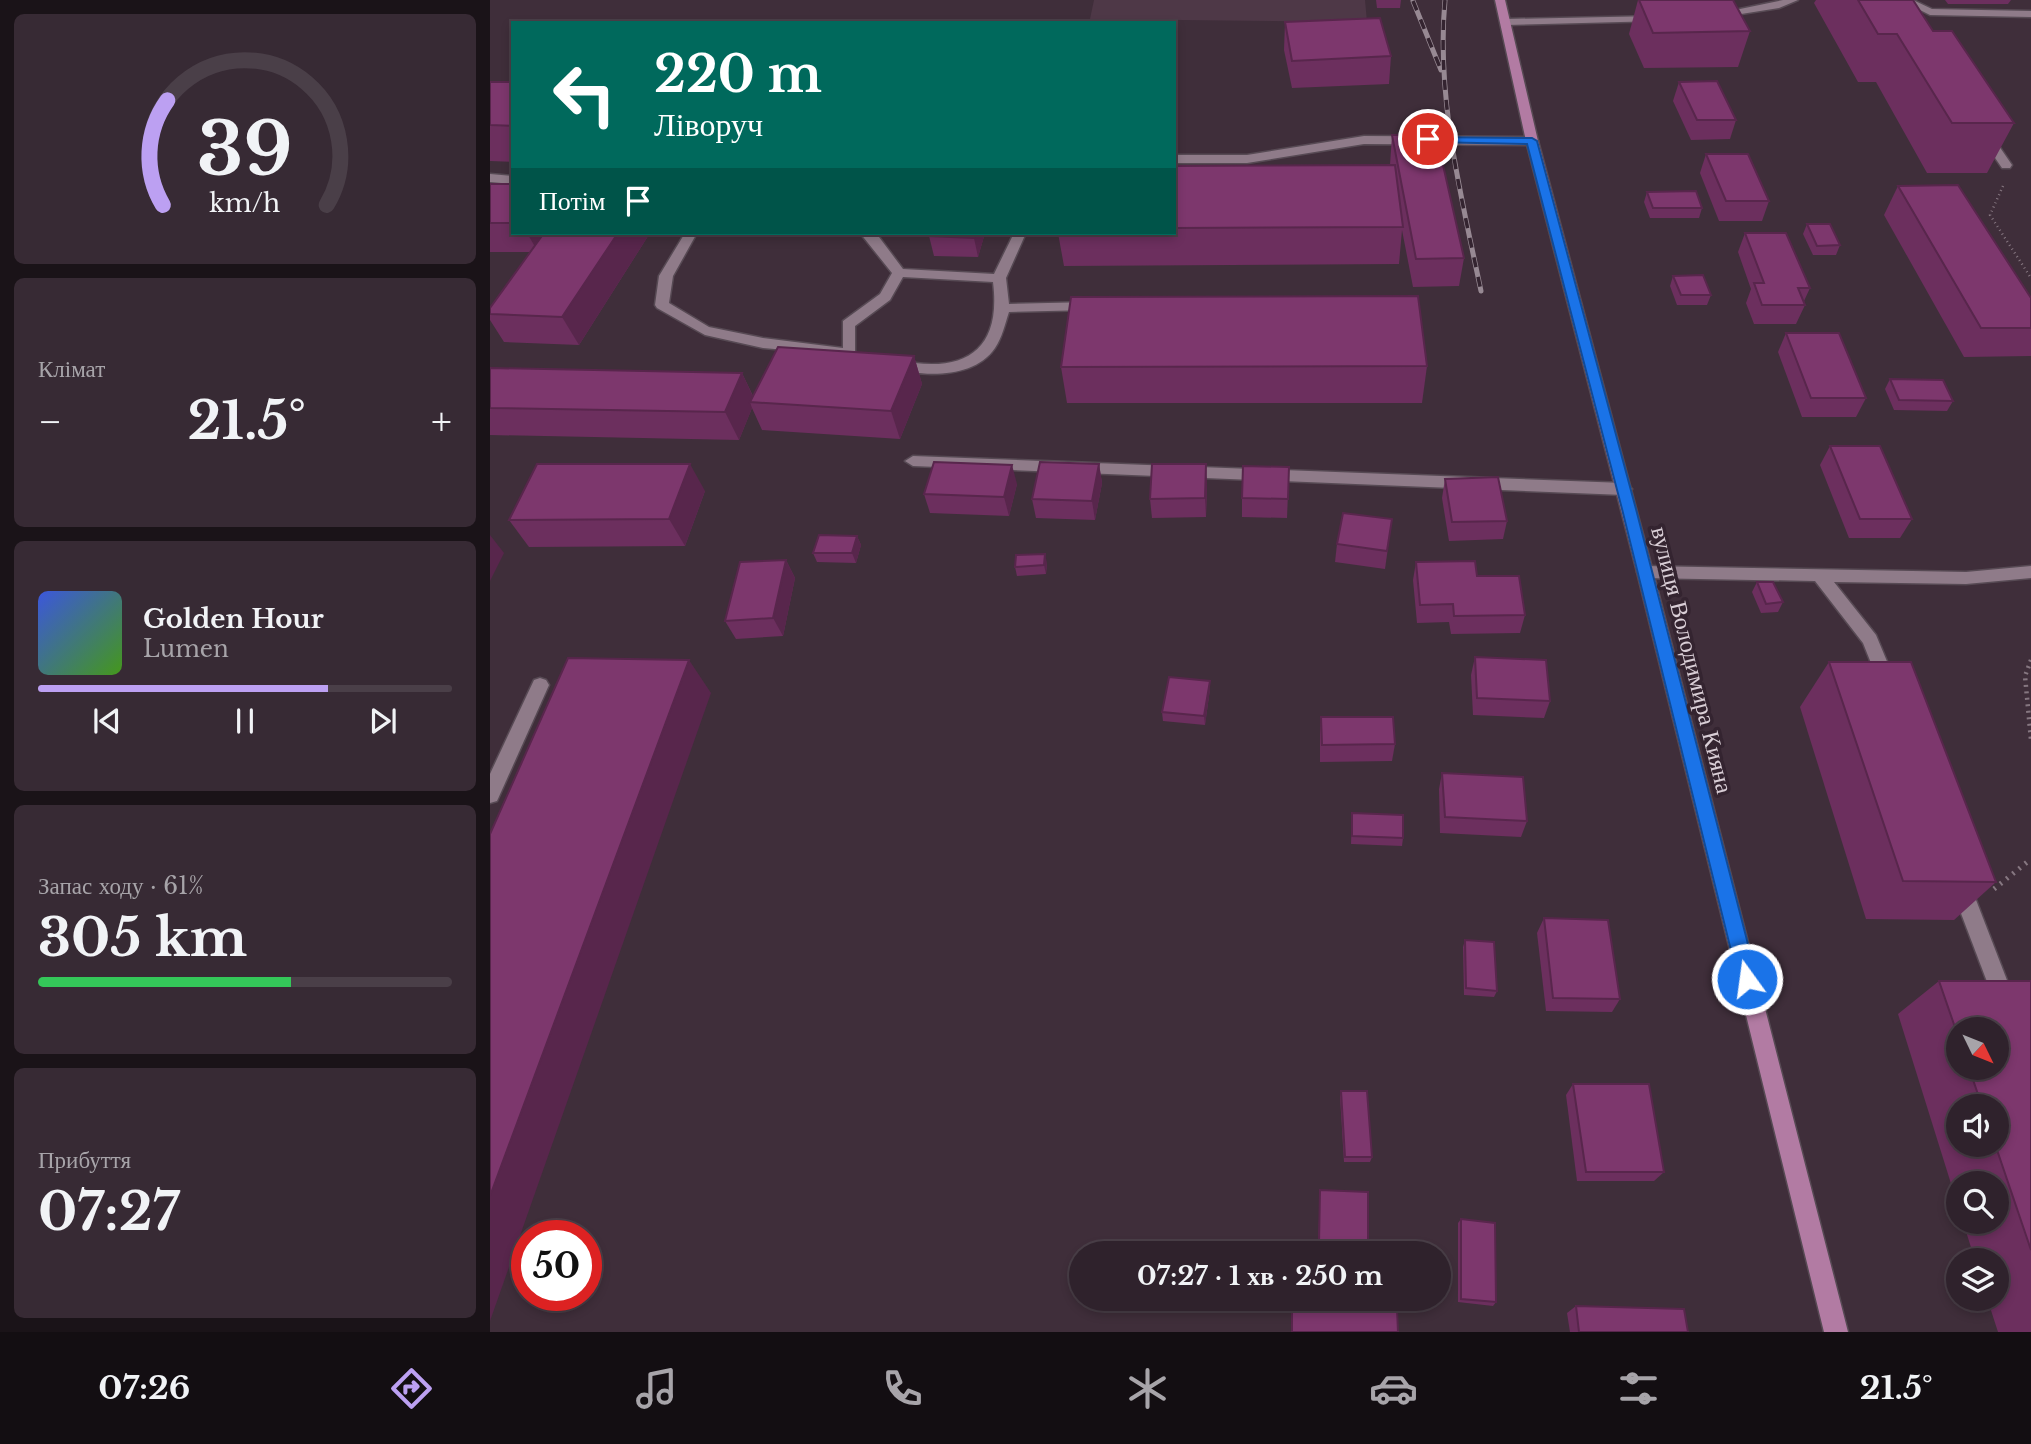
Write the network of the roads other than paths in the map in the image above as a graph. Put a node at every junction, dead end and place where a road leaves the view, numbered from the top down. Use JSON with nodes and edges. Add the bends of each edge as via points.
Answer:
{"nodes":[{"id":1,"x":1500,"y":0,"type":"edge"},
{"id":2,"x":1793,"y":0,"type":"edge"},
{"id":3,"x":1893,"y":0,"type":"edge"},
{"id":4,"x":1903,"y":6,"type":"edge"},
{"id":5,"x":2031,"y":14,"type":"edge"},
{"id":6,"x":1658,"y":15,"type":"edge"},
{"id":7,"x":1703,"y":16,"type":"edge"},
{"id":8,"x":1506,"y":22,"type":"junction"},
{"id":9,"x":1976,"y":121,"type":"edge"},
{"id":10,"x":1532,"y":141,"type":"junction"},
{"id":11,"x":1176,"y":159,"type":"edge"},
{"id":12,"x":2006,"y":165,"type":"edge"},
{"id":13,"x":490,"y":177,"type":"edge"},
{"id":14,"x":511,"y":180,"type":"edge"},
{"id":15,"x":690,"y":235,"type":"edge"},
{"id":16,"x":869,"y":235,"type":"edge"},
{"id":17,"x":1019,"y":235,"type":"edge"},
{"id":18,"x":899,"y":273,"type":"junction"},
{"id":19,"x":999,"y":278,"type":"junction"},
{"id":20,"x":1099,"y":306,"type":"edge"},
{"id":21,"x":1003,"y":308,"type":"junction"},
{"id":22,"x":863,"y":356,"type":"junction"},
{"id":23,"x":913,"y":461,"type":"dead end"},
{"id":24,"x":1623,"y":489,"type":"junction"},
{"id":25,"x":1645,"y":572,"type":"junction"},
{"id":26,"x":2031,"y":572,"type":"edge"},
{"id":27,"x":1818,"y":574,"type":"junction"},
{"id":28,"x":540,"y":685,"type":"dead end"},
{"id":29,"x":1894,"y":700,"type":"edge"},
{"id":30,"x":490,"y":795,"type":"edge"},
{"id":31,"x":1956,"y":872,"type":"edge"},
{"id":32,"x":2012,"y":1021,"type":"edge"},
{"id":33,"x":1836,"y":1332,"type":"edge"}],
"edges":[{"from":1,"to":8,"type":"main road","name":"вулиця Володимира Кияна"},
{"from":2,"to":7,"type":"street"},
{"from":3,"to":4,"type":"street"},
{"from":4,"to":5,"type":"street","via":[[1930,12]]},
{"from":6,"to":8,"type":"street"},
{"from":8,"to":10,"type":"main road","name":"вулиця Володимира Кияна"},
{"from":9,"to":12,"type":"street"},
{"from":10,"to":11,"type":"street","via":[[1364,140],[1247,159]]},
{"from":10,"to":24,"type":"main road","name":"вулиця Володимира Кияна"},
{"from":13,"to":14,"type":"street"},
{"from":15,"to":22,"type":"street","via":[[666,276],[662,305],[705,331]]},
{"from":16,"to":18,"type":"street"},
{"from":17,"to":19,"type":"street"},
{"from":18,"to":19,"type":"street"},
{"from":18,"to":22,"type":"street","via":[[885,297],[848,324]]},
{"from":19,"to":21,"type":"street"},
{"from":20,"to":21,"type":"street"},
{"from":21,"to":22,"type":"street","via":[[988,348],[962,365],[916,370]]},
{"from":23,"to":24,"type":"street"},
{"from":24,"to":25,"type":"main road","name":"вулиця Володимира Кияна"},
{"from":25,"to":27,"type":"street"},
{"from":25,"to":33,"type":"main road","name":"вулиця Володимира Кияна"},
{"from":26,"to":27,"type":"street","via":[[1966,578]]},
{"from":27,"to":29,"type":"street","via":[[1870,640]]},
{"from":28,"to":30,"type":"street"},
{"from":31,"to":32,"type":"street"}]}
